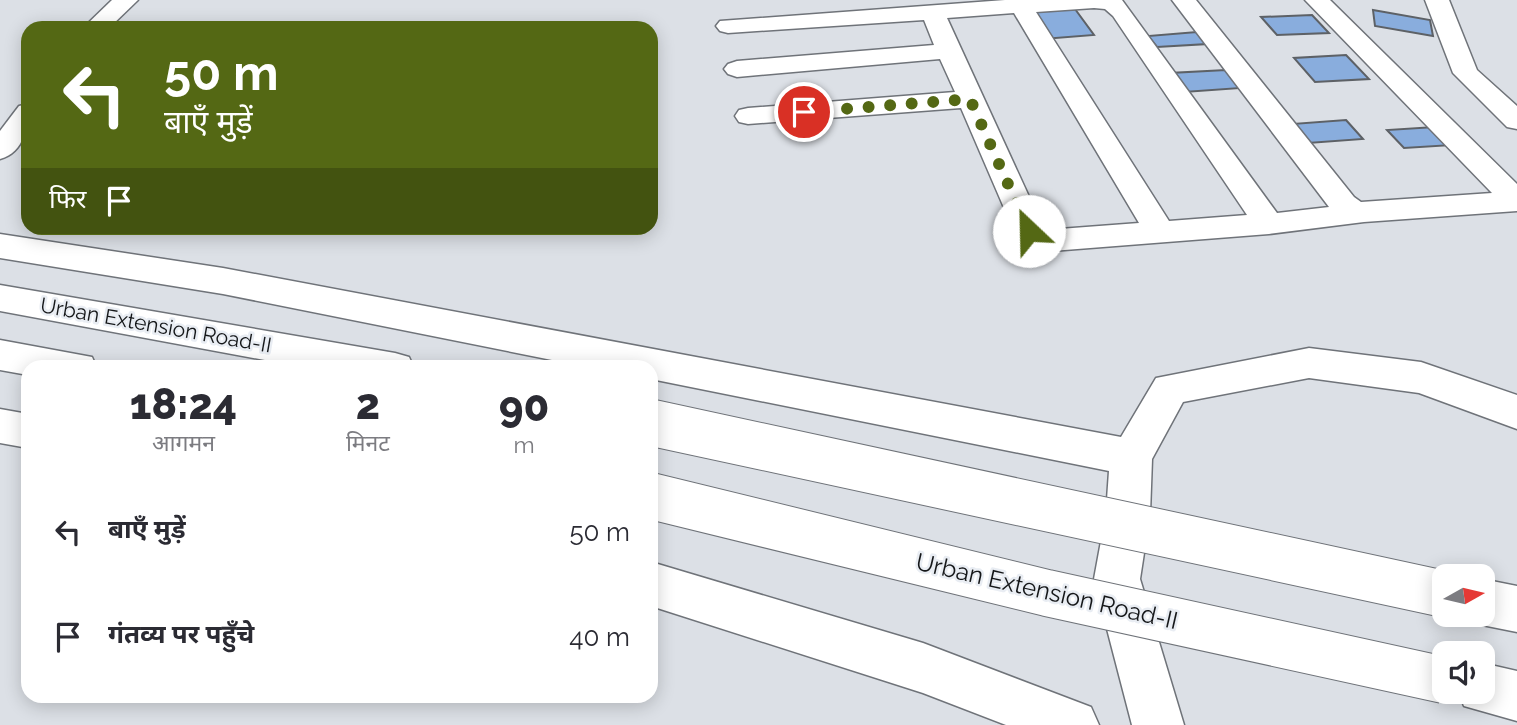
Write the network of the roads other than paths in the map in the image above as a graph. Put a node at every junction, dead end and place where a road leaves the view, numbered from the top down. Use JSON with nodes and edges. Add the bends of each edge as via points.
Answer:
{"nodes":[{"id":1,"x":126,"y":0,"type":"edge"},
{"id":2,"x":1184,"y":0,"type":"edge"},
{"id":3,"x":1317,"y":0,"type":"edge"},
{"id":4,"x":1437,"y":0,"type":"edge"},
{"id":5,"x":1018,"y":3,"type":"edge"},
{"id":6,"x":932,"y":12,"type":"junction"},
{"id":7,"x":103,"y":21,"type":"edge"},
{"id":8,"x":728,"y":26,"type":"dead end"},
{"id":9,"x":949,"y":51,"type":"junction"},
{"id":10,"x":737,"y":69,"type":"dead end"},
{"id":11,"x":970,"y":99,"type":"junction"},
{"id":12,"x":748,"y":116,"type":"dead end"},
{"id":13,"x":1517,"y":121,"type":"edge"},
{"id":14,"x":21,"y":122,"type":"edge"},
{"id":15,"x":0,"y":150,"type":"edge"},
{"id":16,"x":1517,"y":201,"type":"edge"},
{"id":17,"x":1358,"y":214,"type":"junction"},
{"id":18,"x":1269,"y":223,"type":"junction"},
{"id":19,"x":1160,"y":232,"type":"junction"},
{"id":20,"x":0,"y":246,"type":"edge"},
{"id":21,"x":0,"y":298,"type":"edge"},
{"id":22,"x":0,"y":355,"type":"edge"},
{"id":23,"x":30,"y":360,"type":"edge"},
{"id":24,"x":353,"y":360,"type":"edge"},
{"id":25,"x":631,"y":360,"type":"edge"},
{"id":26,"x":658,"y":365,"type":"edge"},
{"id":27,"x":1517,"y":412,"type":"edge"},
{"id":28,"x":658,"y":425,"type":"edge"},
{"id":29,"x":0,"y":426,"type":"edge"},
{"id":30,"x":21,"y":430,"type":"edge"},
{"id":31,"x":1131,"y":457,"type":"junction"},
{"id":32,"x":658,"y":498,"type":"edge"},
{"id":33,"x":658,"y":586,"type":"edge"},
{"id":34,"x":1432,"y":591,"type":"edge"},
{"id":35,"x":1495,"y":605,"type":"edge"},
{"id":36,"x":1517,"y":610,"type":"edge"},
{"id":37,"x":1432,"y":677,"type":"edge"},
{"id":38,"x":1495,"y":691,"type":"edge"},
{"id":39,"x":1517,"y":696,"type":"edge"},
{"id":40,"x":1073,"y":725,"type":"edge"},
{"id":41,"x":1158,"y":725,"type":"edge"}],
"edges":[{"from":1,"to":7,"type":"street"},
{"from":2,"to":17,"type":"street","via":[[1343,204]]},
{"from":3,"to":16,"type":"street"},
{"from":4,"to":13,"type":"street","via":[[1466,73]]},
{"from":5,"to":6,"type":"street"},
{"from":5,"to":18,"type":"street","via":[[1105,1],[1115,5]]},
{"from":5,"to":19,"type":"street"},
{"from":6,"to":8,"type":"street"},
{"from":6,"to":9,"type":"street"},
{"from":9,"to":10,"type":"street"},
{"from":9,"to":11,"type":"street"},
{"from":11,"to":12,"type":"street"},
{"from":11,"to":19,"type":"street","via":[[1035,238],[1049,242]]},
{"from":14,"to":15,"type":"street"},
{"from":16,"to":17,"type":"street"},
{"from":17,"to":18,"type":"street"},
{"from":18,"to":19,"type":"street"},
{"from":20,"to":25,"type":"main road","via":[[223,281]]},
{"from":21,"to":24,"type":"main road","name":"Urban Extension Road-II"},
{"from":22,"to":23,"type":"main road"},
{"from":26,"to":31,"type":"main road"},
{"from":27,"to":31,"type":"main road","via":[[1421,378],[1309,363],[1170,389]]},
{"from":28,"to":34,"type":"main road","bridge":true},
{"from":29,"to":30,"type":"main road"},
{"from":31,"to":41,"type":"main road","via":[[1128,514],[1117,579]]},
{"from":32,"to":37,"type":"main road","name":"Urban Extension Road-II","bridge":true,"via":[[1047,593]]},
{"from":33,"to":40,"type":"main road","via":[[923,668]]},
{"from":35,"to":36,"type":"main road"},
{"from":38,"to":39,"type":"main road"}]}
